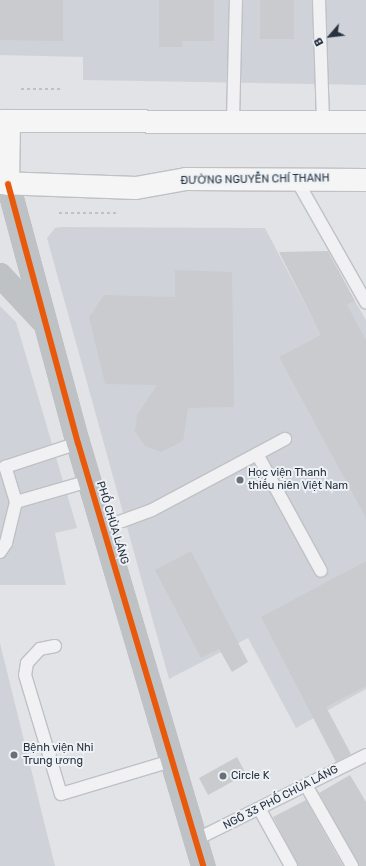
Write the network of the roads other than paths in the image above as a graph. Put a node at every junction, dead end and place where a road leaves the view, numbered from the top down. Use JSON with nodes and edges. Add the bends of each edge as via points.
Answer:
{"nodes":[{"id":1,"x":236,"y":0,"type":"edge"},
{"id":2,"x":319,"y":0,"type":"edge"},
{"id":3,"x":233,"y":120,"type":"junction"},
{"id":4,"x":5,"y":121,"type":"edge"},
{"id":5,"x":323,"y":122,"type":"junction"},
{"id":6,"x":366,"y":122,"type":"edge"},
{"id":7,"x":296,"y":179,"type":"junction"},
{"id":8,"x":366,"y":180,"type":"edge"},
{"id":9,"x":4,"y":183,"type":"edge"},
{"id":10,"x":0,"y":275,"type":"edge"},
{"id":11,"x":366,"y":302,"type":"edge"},
{"id":12,"x":43,"y":321,"type":"junction"},
{"id":13,"x":285,"y":439,"type":"dead end"},
{"id":14,"x":78,"y":443,"type":"junction"},
{"id":15,"x":257,"y":454,"type":"junction"},
{"id":16,"x":89,"y":481,"type":"junction"},
{"id":17,"x":16,"y":502,"type":"junction"},
{"id":18,"x":103,"y":528,"type":"junction"},
{"id":19,"x":0,"y":552,"type":"edge"},
{"id":20,"x":321,"y":571,"type":"dead end"},
{"id":21,"x":55,"y":646,"type":"dead end"},
{"id":22,"x":366,"y":755,"type":"edge"},
{"id":23,"x":171,"y":761,"type":"junction"},
{"id":24,"x":307,"y":787,"type":"junction"},
{"id":25,"x":260,"y":810,"type":"junction"},
{"id":26,"x":195,"y":840,"type":"junction"},
{"id":27,"x":203,"y":866,"type":"edge"},
{"id":28,"x":291,"y":866,"type":"edge"},
{"id":29,"x":352,"y":866,"type":"edge"}],
"edges":[{"from":1,"to":3,"type":"lane"},
{"from":2,"to":5,"type":"lane"},
{"from":3,"to":4,"type":"main road","via":[[138,124]]},
{"from":3,"to":5,"type":"main road"},
{"from":4,"to":9,"type":"main road"},
{"from":5,"to":6,"type":"main road"},
{"from":7,"to":8,"type":"main road","name":"ĐƯỜNG NGUYỄN CHÍ THANH"},
{"from":7,"to":9,"type":"main road","name":"ĐƯỜNG NGUYỄN CHÍ THANH","via":[[186,179],[136,188]]},
{"from":7,"to":11,"type":"lane"},
{"from":9,"to":12,"type":"street","name":"PHỐ CHÙA LÁNG"},
{"from":10,"to":12,"type":"street"},
{"from":12,"to":14,"type":"street","name":"PHỐ CHÙA LÁNG"},
{"from":13,"to":15,"type":"lane"},
{"from":14,"to":16,"type":"street","name":"PHỐ CHÙA LÁNG"},
{"from":14,"to":17,"type":"lane","via":[[5,467]]},
{"from":15,"to":18,"type":"lane","via":[[152,510]]},
{"from":15,"to":20,"type":"lane"},
{"from":16,"to":17,"type":"lane"},
{"from":16,"to":18,"type":"street","name":"PHỐ CHÙA LÁNG"},
{"from":17,"to":19,"type":"lane","via":[[6,543]]},
{"from":18,"to":23,"type":"street","name":"PHỐ CHÙA LÁNG"},
{"from":21,"to":23,"type":"lane","via":[[40,649],[27,663],[25,675],[61,794]]},
{"from":22,"to":24,"type":"lane","name":"NGÕ 33 PHỐ CHÙA LÁNG"},
{"from":23,"to":26,"type":"street","name":"PHỐ CHÙA LÁNG"},
{"from":24,"to":25,"type":"lane","name":"NGÕ 33 PHỐ CHÙA LÁNG"},
{"from":24,"to":29,"type":"lane"},
{"from":25,"to":26,"type":"lane","name":"NGÕ 33 PHỐ CHÙA LÁNG"},
{"from":25,"to":28,"type":"lane"},
{"from":26,"to":27,"type":"street","name":"PHỐ CHÙA LÁNG"}]}
